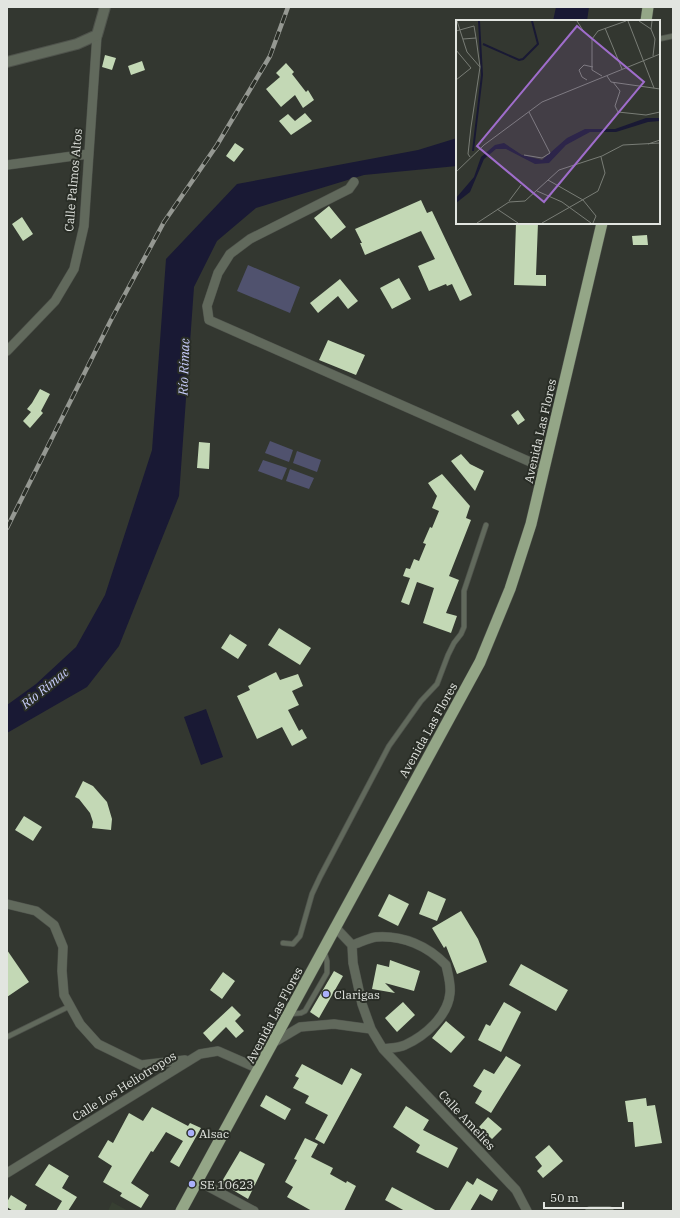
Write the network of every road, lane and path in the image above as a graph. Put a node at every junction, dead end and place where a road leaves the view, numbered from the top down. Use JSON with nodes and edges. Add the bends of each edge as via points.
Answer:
{"nodes":[{"id":1,"x":105,"y":7,"type":"edge"},
{"id":2,"x":648,"y":7,"type":"edge"},
{"id":3,"x":646,"y":20,"type":"edge"},
{"id":4,"x":97,"y":35,"type":"junction"},
{"id":5,"x":673,"y":36,"type":"edge"},
{"id":6,"x":660,"y":39,"type":"edge"},
{"id":7,"x":7,"y":62,"type":"edge"},
{"id":8,"x":88,"y":154,"type":"junction"},
{"id":9,"x":7,"y":165,"type":"edge"},
{"id":10,"x":354,"y":182,"type":"dead end"},
{"id":11,"x":602,"y":224,"type":"edge"},
{"id":12,"x":7,"y":351,"type":"edge"},
{"id":13,"x":544,"y":468,"type":"junction"},
{"id":14,"x":486,"y":525,"type":"dead end"},
{"id":15,"x":7,"y":904,"type":"edge"},
{"id":16,"x":336,"y":927,"type":"junction"},
{"id":17,"x":284,"y":944,"type":"dead end"},
{"id":18,"x":352,"y":945,"type":"junction"},
{"id":19,"x":70,"y":1006,"type":"junction"},
{"id":20,"x":371,"y":1029,"type":"junction"},
{"id":21,"x":7,"y":1036,"type":"edge"},
{"id":22,"x":273,"y":1043,"type":"junction"},
{"id":23,"x":383,"y":1049,"type":"junction"},
{"id":24,"x":189,"y":1060,"type":"junction"},
{"id":25,"x":259,"y":1069,"type":"junction"},
{"id":26,"x":7,"y":1173,"type":"edge"},
{"id":27,"x":198,"y":1181,"type":"junction"},
{"id":28,"x":181,"y":1211,"type":"edge"},
{"id":29,"x":254,"y":1211,"type":"edge"},
{"id":30,"x":527,"y":1211,"type":"edge"},
{"id":31,"x":590,"y":1211,"type":"edge"},
{"id":32,"x":609,"y":1211,"type":"edge"}],
"edges":[{"from":1,"to":4,"type":"street"},
{"from":2,"to":3,"type":"highway"},
{"from":4,"to":7,"type":"street","via":[[77,44]]},
{"from":4,"to":8,"type":"street","name":"Calle Palmos Altos"},
{"from":5,"to":6,"type":"lane"},
{"from":8,"to":9,"type":"street"},
{"from":8,"to":12,"type":"street","name":"Calle Palmos Altos","via":[[84,226],[74,269],[55,301]]},
{"from":10,"to":13,"type":"street","via":[[349,189],[250,239],[230,254],[218,273],[207,306],[209,320]]},
{"from":11,"to":13,"type":"highway","name":"Avenida Las Flores"},
{"from":13,"to":16,"type":"highway","name":"Avenida Las Flores","via":[[531,524],[510,589],[480,662]]},
{"from":14,"to":17,"type":"lane","via":[[464,591],[464,627],[448,655],[437,684],[421,701],[389,746],[312,894],[300,936],[293,944]]},
{"from":15,"to":19,"type":"street","via":[[36,911],[54,925],[63,947],[64,995]]},
{"from":16,"to":18,"type":"street"},
{"from":16,"to":22,"type":"highway","name":"Avenida Las Flores"},
{"from":18,"to":20,"type":"street","via":[[353,963],[362,1004]]},
{"from":18,"to":23,"type":"street","via":[[374,937],[398,938],[426,948],[446,965],[450,993],[441,1016],[404,1046]]},
{"from":19,"to":21,"type":"lane"},
{"from":19,"to":24,"type":"street","via":[[80,1024],[98,1044],[118,1055],[141,1065]]},
{"from":20,"to":22,"type":"street","via":[[334,1024],[300,1027]]},
{"from":20,"to":23,"type":"street"},
{"from":22,"to":25,"type":"highway","name":"Avenida Las Flores"},
{"from":23,"to":30,"type":"street","name":"Calle Amelies","via":[[516,1190]]},
{"from":24,"to":25,"type":"street","name":"Calle Los Heliotropos","via":[[200,1054],[218,1051]]},
{"from":24,"to":26,"type":"street","name":"Calle Los Heliotropos"},
{"from":25,"to":27,"type":"highway","name":"Avenida Las Flores"},
{"from":27,"to":28,"type":"highway","name":"Avenida Las Flores"},
{"from":27,"to":29,"type":"street"},
{"from":31,"to":32,"type":"street"}]}
